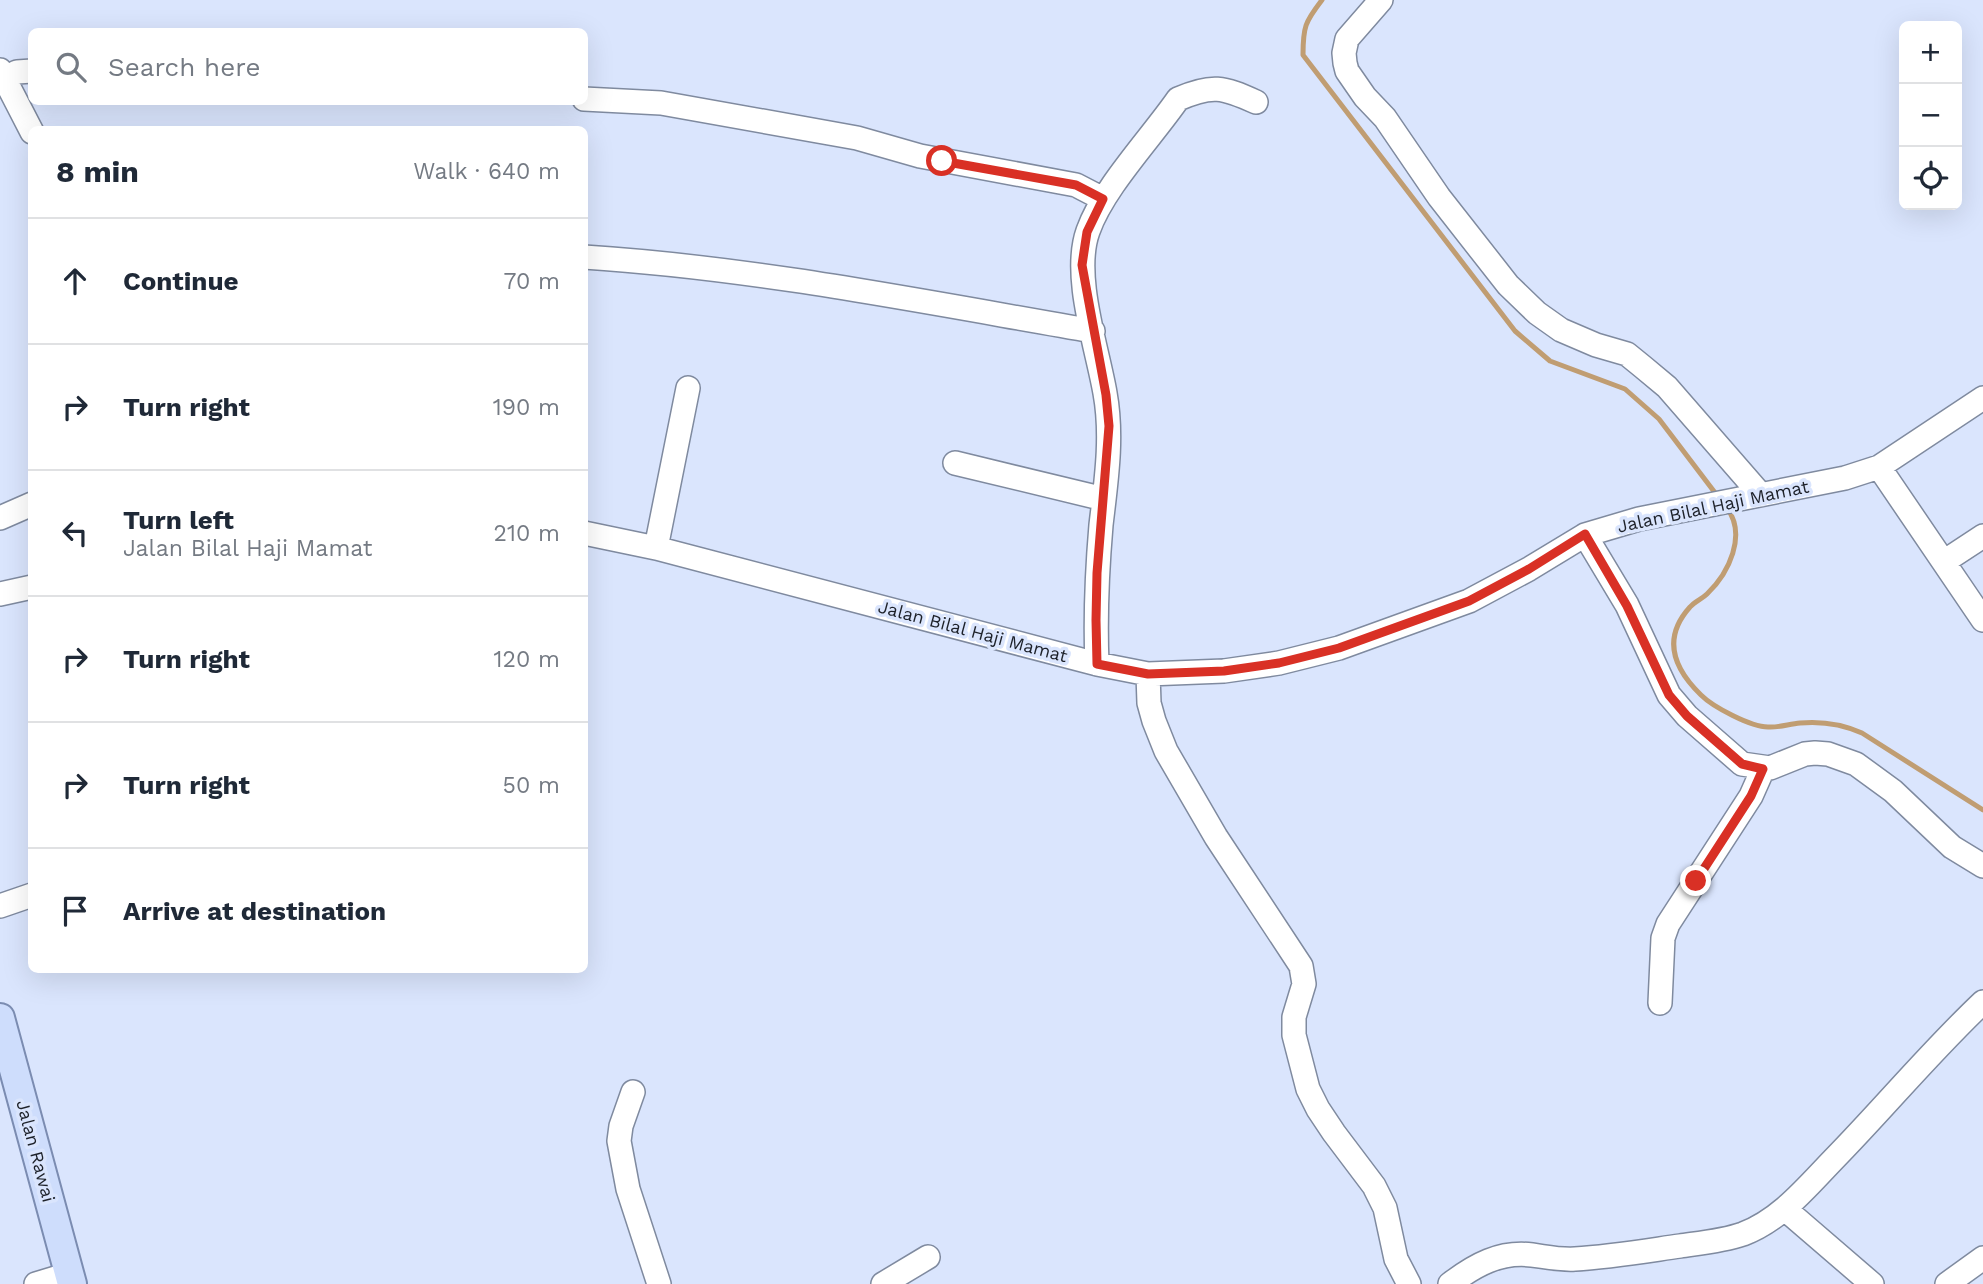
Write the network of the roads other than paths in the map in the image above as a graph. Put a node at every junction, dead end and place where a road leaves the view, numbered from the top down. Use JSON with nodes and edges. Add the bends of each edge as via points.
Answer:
{"nodes":[{"id":1,"x":1381,"y":0,"type":"edge"},
{"id":2,"x":28,"y":71,"type":"edge"},
{"id":3,"x":2,"y":74,"type":"edge"},
{"id":4,"x":588,"y":99,"type":"edge"},
{"id":5,"x":1256,"y":102,"type":"dead end"},
{"id":6,"x":29,"y":126,"type":"edge"},
{"id":7,"x":1103,"y":199,"type":"junction"},
{"id":8,"x":588,"y":257,"type":"edge"},
{"id":9,"x":1093,"y":331,"type":"junction"},
{"id":10,"x":688,"y":388,"type":"dead end"},
{"id":11,"x":1983,"y":398,"type":"edge"},
{"id":12,"x":954,"y":463,"type":"dead end"},
{"id":13,"x":1879,"y":467,"type":"junction"},
{"id":14,"x":1752,"y":497,"type":"junction"},
{"id":15,"x":1104,"y":499,"type":"junction"},
{"id":16,"x":28,"y":506,"type":"edge"},
{"id":17,"x":0,"y":518,"type":"edge"},
{"id":18,"x":588,"y":534,"type":"edge"},
{"id":19,"x":1585,"y":534,"type":"junction"},
{"id":20,"x":1983,"y":536,"type":"edge"},
{"id":21,"x":656,"y":548,"type":"junction"},
{"id":22,"x":1945,"y":561,"type":"junction"},
{"id":23,"x":28,"y":588,"type":"edge"},
{"id":24,"x":0,"y":594,"type":"edge"},
{"id":25,"x":1983,"y":620,"type":"edge"},
{"id":26,"x":1097,"y":664,"type":"junction"},
{"id":27,"x":1148,"y":674,"type":"junction"},
{"id":28,"x":1763,"y":769,"type":"junction"},
{"id":29,"x":1983,"y":866,"type":"edge"},
{"id":30,"x":28,"y":896,"type":"edge"},
{"id":31,"x":0,"y":906,"type":"edge"},
{"id":32,"x":1983,"y":1002,"type":"edge"},
{"id":33,"x":1660,"y":1003,"type":"dead end"},
{"id":34,"x":0,"y":1018,"type":"edge"},
{"id":35,"x":633,"y":1092,"type":"dead end"},
{"id":36,"x":1785,"y":1209,"type":"junction"},
{"id":37,"x":928,"y":1257,"type":"dead end"},
{"id":38,"x":1983,"y":1258,"type":"edge"},
{"id":39,"x":71,"y":1279,"type":"edge"},
{"id":40,"x":36,"y":1284,"type":"edge"},
{"id":41,"x":659,"y":1284,"type":"edge"},
{"id":42,"x":883,"y":1284,"type":"edge"},
{"id":43,"x":1409,"y":1284,"type":"edge"},
{"id":44,"x":1450,"y":1284,"type":"edge"},
{"id":45,"x":1872,"y":1284,"type":"edge"},
{"id":46,"x":1947,"y":1284,"type":"edge"}],
"edges":[{"from":1,"to":14,"type":"street","via":[[1347,39],[1344,53],[1347,71],[1364,97],[1385,118],[1508,285],[1561,330],[1627,355],[1667,387]]},
{"from":2,"to":3,"type":"street"},
{"from":3,"to":6,"type":"street"},
{"from":4,"to":7,"type":"street","via":[[661,103],[857,138],[953,163],[1076,185]]},
{"from":5,"to":7,"type":"street","via":[[1228,89],[1196,91],[1178,99]]},
{"from":7,"to":9,"type":"street","via":[[1087,232],[1082,265]]},
{"from":8,"to":9,"type":"street","via":[[653,261],[822,284]]},
{"from":9,"to":15,"type":"street","via":[[1109,426]]},
{"from":10,"to":21,"type":"street"},
{"from":11,"to":13,"type":"street","name":"Jalan Bilal Haji Mamat"},
{"from":12,"to":15,"type":"street"},
{"from":13,"to":14,"type":"street","name":"Jalan Bilal Haji Mamat"},
{"from":13,"to":22,"type":"street"},
{"from":14,"to":19,"type":"street","name":"Jalan Bilal Haji Mamat"},
{"from":15,"to":26,"type":"street"},
{"from":16,"to":17,"type":"street"},
{"from":18,"to":21,"type":"street","name":"Jalan Bilal Haji Mamat"},
{"from":19,"to":27,"type":"street","name":"Jalan Bilal Haji Mamat","via":[[1469,601],[1339,648],[1224,671]]},
{"from":19,"to":28,"type":"street","via":[[1627,606],[1669,695],[1742,764]]},
{"from":20,"to":22,"type":"street"},
{"from":21,"to":26,"type":"street","name":"Jalan Bilal Haji Mamat"},
{"from":22,"to":25,"type":"street"},
{"from":23,"to":24,"type":"street"},
{"from":26,"to":27,"type":"street","name":"Jalan Bilal Haji Mamat"},
{"from":27,"to":43,"type":"street","via":[[1149,703],[1166,751],[1301,966],[1304,984],[1294,1035],[1308,1089],[1328,1125],[1374,1186],[1385,1208],[1396,1259]]},
{"from":28,"to":29,"type":"street","via":[[1804,754],[1828,754],[1856,764],[1893,791],[1952,847]]},
{"from":28,"to":33,"type":"street","via":[[1751,796],[1668,924],[1663,938]]},
{"from":30,"to":31,"type":"street"},
{"from":32,"to":36,"type":"street"},
{"from":34,"to":39,"type":"main road","name":"Jalan Rawai"},
{"from":35,"to":41,"type":"street","via":[[619,1141],[628,1189]]},
{"from":36,"to":44,"type":"street","via":[[1739,1235],[1572,1259],[1505,1256],[1474,1266]]},
{"from":36,"to":45,"type":"street"},
{"from":37,"to":42,"type":"street"},
{"from":38,"to":46,"type":"street"},
{"from":39,"to":40,"type":"street"}]}
